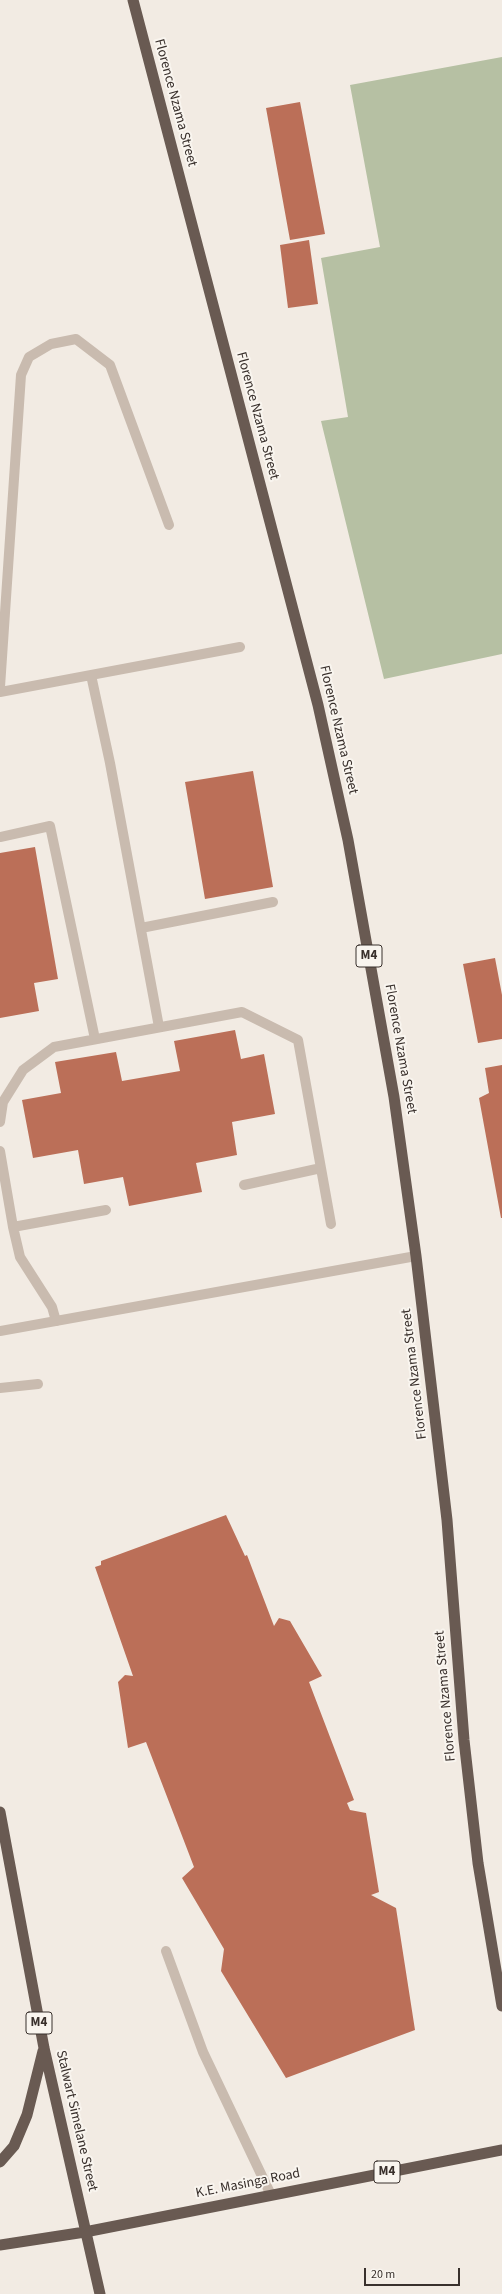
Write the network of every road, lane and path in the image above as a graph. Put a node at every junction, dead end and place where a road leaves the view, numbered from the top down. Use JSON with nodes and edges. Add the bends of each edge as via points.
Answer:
{"nodes":[{"id":1,"x":133,"y":0,"type":"edge"},
{"id":2,"x":169,"y":525,"type":"dead end"},
{"id":3,"x":240,"y":647,"type":"dead end"},
{"id":4,"x":91,"y":675,"type":"junction"},
{"id":5,"x":0,"y":687,"type":"edge"},
{"id":6,"x":0,"y":692,"type":"edge"},
{"id":7,"x":0,"y":837,"type":"edge"},
{"id":8,"x":273,"y":902,"type":"dead end"},
{"id":9,"x":141,"y":928,"type":"junction"},
{"id":10,"x":159,"y":1027,"type":"junction"},
{"id":11,"x":95,"y":1039,"type":"junction"},
{"id":12,"x":0,"y":1122,"type":"edge"},
{"id":13,"x":0,"y":1151,"type":"edge"},
{"id":14,"x":321,"y":1168,"type":"junction"},
{"id":15,"x":244,"y":1186,"type":"dead end"},
{"id":16,"x":106,"y":1210,"type":"dead end"},
{"id":17,"x":331,"y":1224,"type":"dead end"},
{"id":18,"x":13,"y":1227,"type":"junction"},
{"id":19,"x":416,"y":1256,"type":"junction"},
{"id":20,"x":56,"y":1322,"type":"junction"},
{"id":21,"x":0,"y":1331,"type":"edge"},
{"id":22,"x":38,"y":1384,"type":"dead end"},
{"id":23,"x":0,"y":1388,"type":"edge"},
{"id":24,"x":0,"y":1812,"type":"edge"},
{"id":25,"x":166,"y":1951,"type":"dead end"},
{"id":26,"x":502,"y":2006,"type":"edge"},
{"id":27,"x":44,"y":2048,"type":"junction"},
{"id":28,"x":502,"y":2150,"type":"edge"},
{"id":29,"x":0,"y":2162,"type":"edge"},
{"id":30,"x":271,"y":2195,"type":"junction"},
{"id":31,"x":85,"y":2232,"type":"junction"},
{"id":32,"x":0,"y":2245,"type":"edge"},
{"id":33,"x":100,"y":2294,"type":"edge"}],
"edges":[{"from":1,"to":19,"type":"highway","name":"Florence Nzama Street","number":"M4","via":[[318,705],[348,840],[394,1097]]},
{"from":2,"to":5,"type":"street","via":[[110,365],[76,339],[51,344],[29,357],[21,375]]},
{"from":3,"to":4,"type":"street"},
{"from":4,"to":6,"type":"street"},
{"from":4,"to":9,"type":"street"},
{"from":7,"to":11,"type":"street","via":[[50,826]]},
{"from":8,"to":9,"type":"street"},
{"from":9,"to":10,"type":"street"},
{"from":10,"to":11,"type":"street"},
{"from":10,"to":14,"type":"street","via":[[242,1012],[298,1040]]},
{"from":11,"to":12,"type":"street","via":[[54,1047],[23,1070],[3,1102]]},
{"from":13,"to":18,"type":"street"},
{"from":14,"to":15,"type":"street"},
{"from":14,"to":17,"type":"street"},
{"from":16,"to":18,"type":"street"},
{"from":18,"to":20,"type":"street","via":[[20,1257],[52,1307]]},
{"from":19,"to":20,"type":"street"},
{"from":19,"to":26,"type":"highway","name":"Florence Nzama Street","number":"M4","via":[[448,1520],[464,1740],[476,1847]]},
{"from":20,"to":21,"type":"street"},
{"from":22,"to":23,"type":"street"},
{"from":24,"to":27,"type":"highway","name":"Stalwart Simelane Street","number":"M4"},
{"from":25,"to":30,"type":"street","via":[[203,2052]]},
{"from":27,"to":29,"type":"highway","via":[[27,2115],[14,2146]]},
{"from":27,"to":31,"type":"highway","name":"Stalwart Simelane Street","number":"M4"},
{"from":28,"to":30,"type":"highway","name":"K.E. Masinga Road","number":"M4"},
{"from":30,"to":31,"type":"highway","name":"K.E. Masinga Road","number":"M4"},
{"from":31,"to":32,"type":"highway","name":"K.E. Masinga Road","number":"M4"},
{"from":31,"to":33,"type":"highway","name":"Stalwart Simelane Street","number":"M4"}]}
